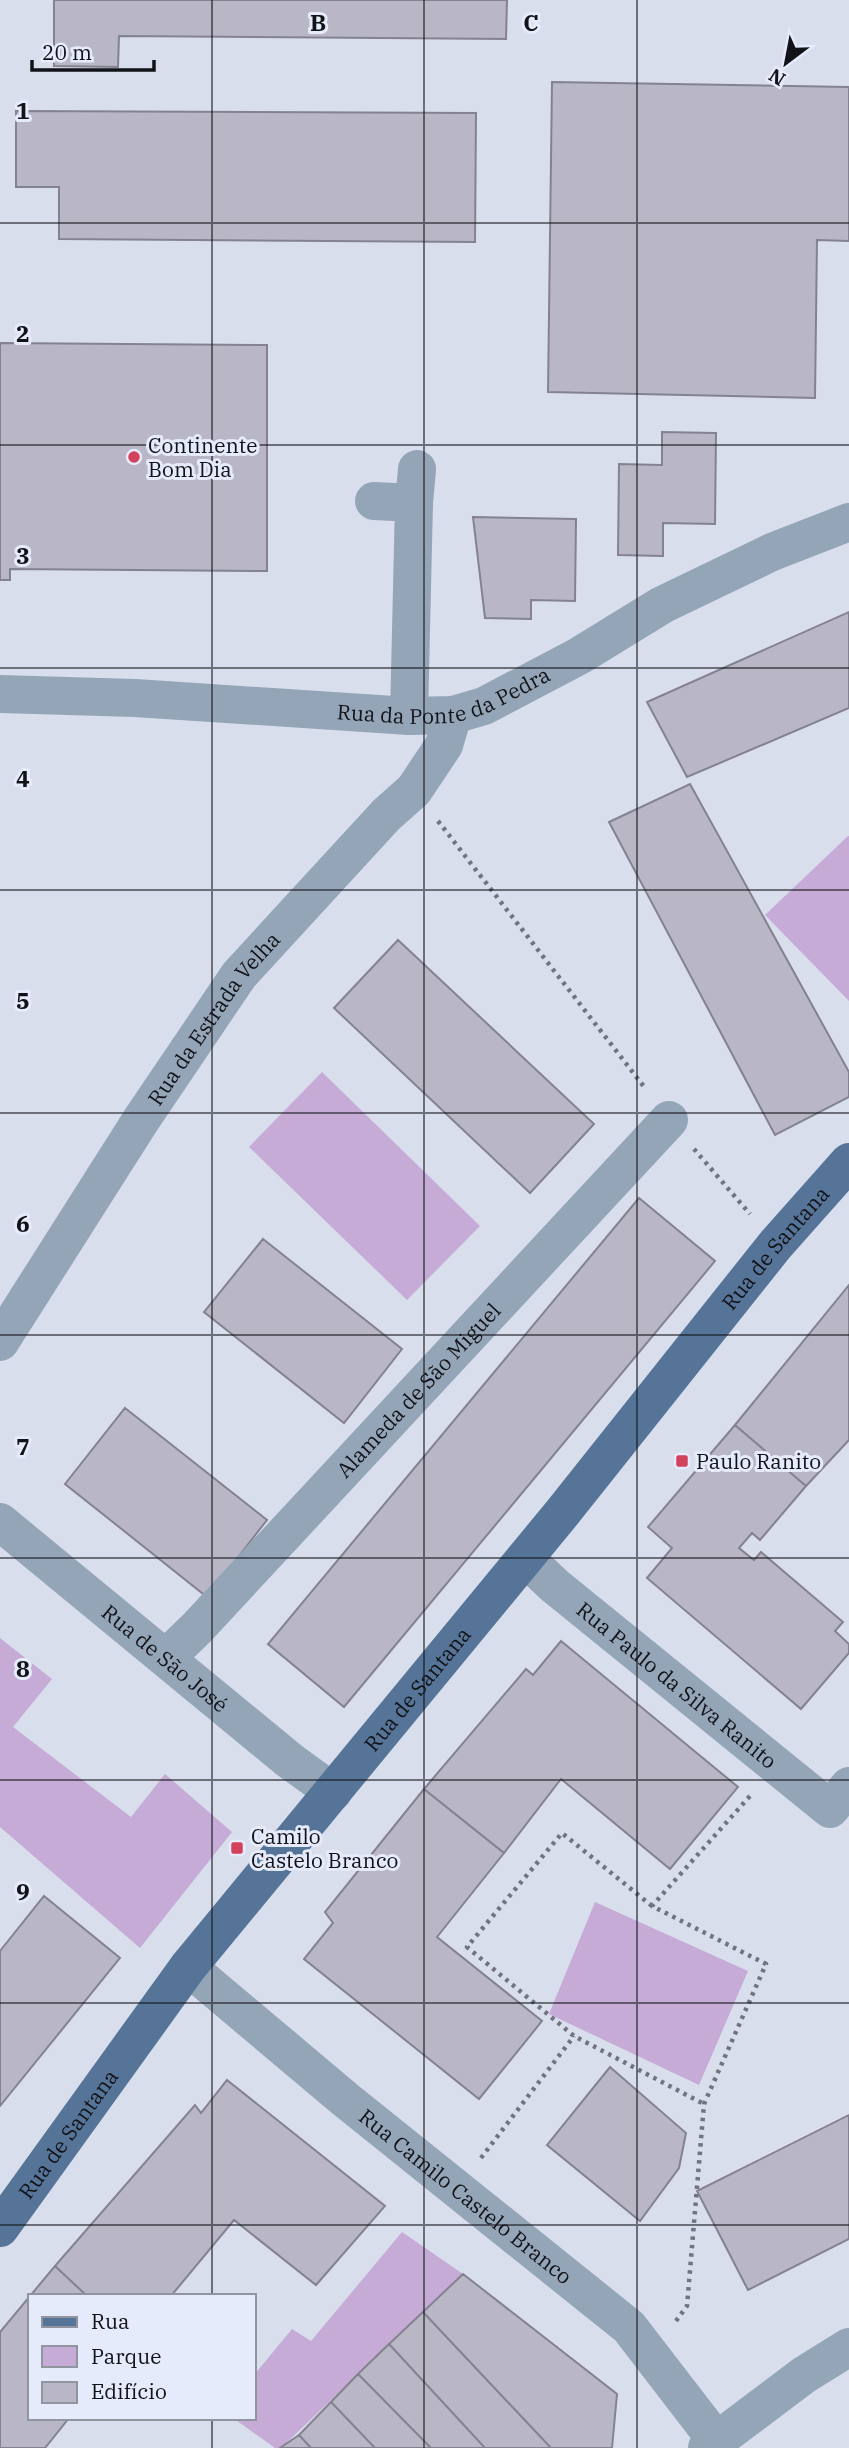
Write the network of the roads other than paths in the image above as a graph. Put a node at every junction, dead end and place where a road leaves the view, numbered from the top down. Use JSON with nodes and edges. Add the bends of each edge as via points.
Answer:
{"nodes":[{"id":1,"x":374,"y":500,"type":"dead end"},
{"id":2,"x":849,"y":522,"type":"edge"},
{"id":3,"x":0,"y":694,"type":"edge"},
{"id":4,"x":453,"y":715,"type":"junction"},
{"id":5,"x":409,"y":716,"type":"junction"},
{"id":6,"x":669,"y":1120,"type":"road end"},
{"id":7,"x":849,"y":1162,"type":"edge"},
{"id":8,"x":0,"y":1342,"type":"edge"},
{"id":9,"x":0,"y":1522,"type":"edge"},
{"id":10,"x":525,"y":1558,"type":"junction"},
{"id":11,"x":166,"y":1658,"type":"junction"},
{"id":12,"x":333,"y":1791,"type":"junction"},
{"id":13,"x":839,"y":1797,"type":"edge"},
{"id":14,"x":188,"y":1966,"type":"junction"},
{"id":15,"x":0,"y":2228,"type":"edge"},
{"id":16,"x":849,"y":2347,"type":"edge"},
{"id":17,"x":714,"y":2445,"type":"edge"}],
"edges":[{"from":1,"to":5,"type":"street","via":[[416,486]]},
{"from":2,"to":4,"type":"street","name":"Rua da Ponte da Pedra","via":[[772,552],[662,605],[515,691]]},
{"from":3,"to":5,"type":"street","name":"Rua da Ponte da Pedra"},
{"from":4,"to":5,"type":"street","name":"Rua da Ponte da Pedra"},
{"from":4,"to":8,"type":"street","name":"Rua da Estrada Velha","via":[[444,746],[414,790],[239,975]]},
{"from":6,"to":11,"type":"street","name":"Alameda de São Miguel"},
{"from":7,"to":10,"type":"main road","name":"Rua de Santana","via":[[776,1244]]},
{"from":9,"to":11,"type":"street","name":"Rua de São José"},
{"from":10,"to":12,"type":"main road","name":"Rua de Santana"},
{"from":10,"to":13,"type":"street","name":"Rua Paulo da Silva Ranito","via":[[778,1765]]},
{"from":11,"to":12,"type":"street","name":"Rua de São José"},
{"from":12,"to":14,"type":"main road","name":"Rua de Santana"},
{"from":14,"to":15,"type":"main road","name":"Rua de Santana"},
{"from":14,"to":17,"type":"street","name":"Rua Camilo Castelo Branco","via":[[629,2327]]},
{"from":16,"to":17,"type":"street","via":[[804,2375]]}]}
